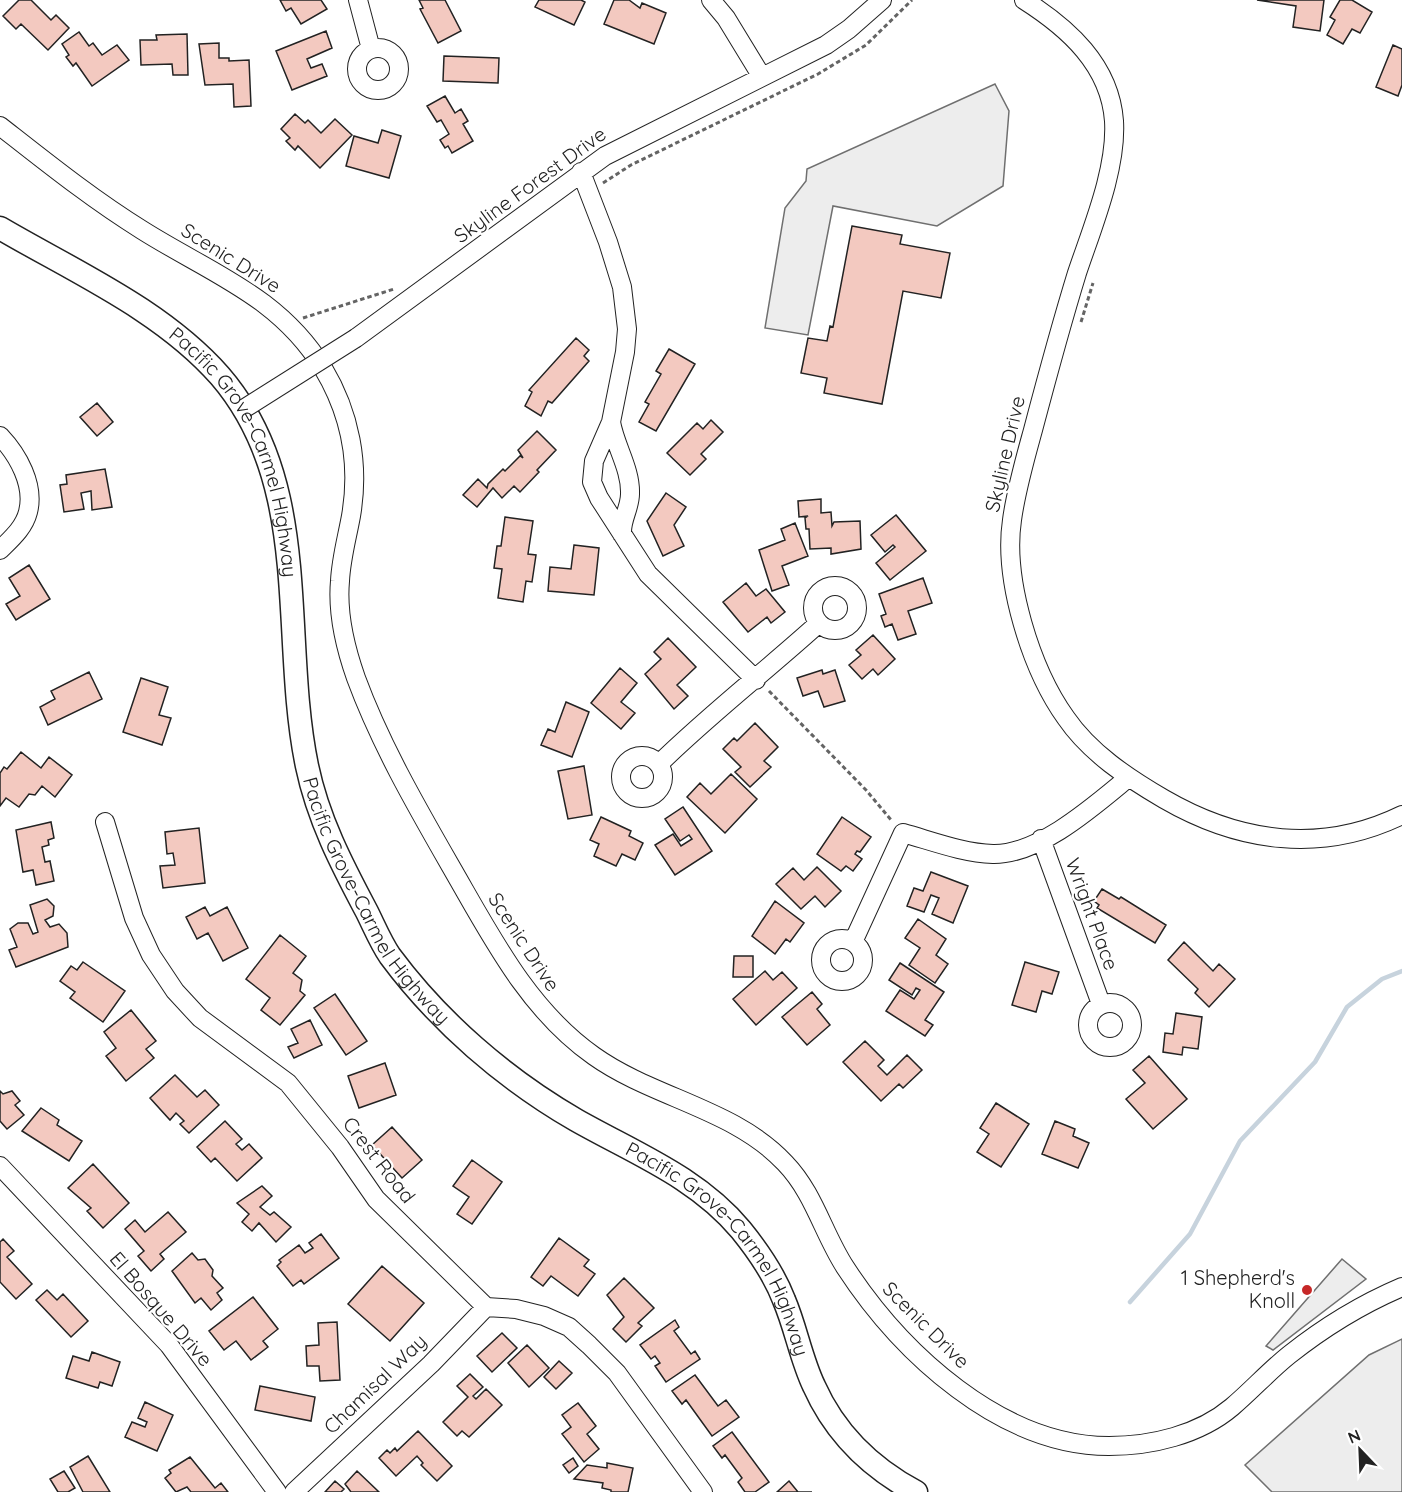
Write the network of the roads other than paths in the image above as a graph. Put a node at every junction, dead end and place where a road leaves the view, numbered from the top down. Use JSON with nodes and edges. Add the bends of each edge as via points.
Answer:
{"nodes":[{"id":1,"x":358,"y":0,"type":"edge"},
{"id":2,"x":711,"y":0,"type":"edge"},
{"id":3,"x":882,"y":0,"type":"edge"},
{"id":4,"x":1024,"y":0,"type":"edge"},
{"id":5,"x":371,"y":49,"type":"dead end"},
{"id":6,"x":762,"y":78,"type":"junction"},
{"id":7,"x":0,"y":126,"type":"edge"},
{"id":8,"x":581,"y":172,"type":"junction"},
{"id":9,"x":0,"y":228,"type":"edge"},
{"id":10,"x":245,"y":408,"type":"junction"},
{"id":11,"x":611,"y":422,"type":"junction"},
{"id":12,"x":0,"y":436,"type":"edge"},
{"id":13,"x":622,"y":534,"type":"junction"},
{"id":14,"x":0,"y":550,"type":"edge"},
{"id":15,"x":819,"y":623,"type":"dead end"},
{"id":16,"x":756,"y":680,"type":"junction"},
{"id":17,"x":659,"y":764,"type":"dead end"},
{"id":18,"x":1128,"y":778,"type":"junction"},
{"id":19,"x":1402,"y":815,"type":"edge"},
{"id":20,"x":105,"y":822,"type":"dead end"},
{"id":21,"x":1041,"y":839,"type":"junction"},
{"id":22,"x":853,"y":942,"type":"dead end"},
{"id":23,"x":1101,"y":1004,"type":"dead end"},
{"id":24,"x":0,"y":1166,"type":"edge"},
{"id":25,"x":1402,"y":1287,"type":"edge"},
{"id":26,"x":486,"y":1307,"type":"junction"},
{"id":27,"x":277,"y":1492,"type":"edge"},
{"id":28,"x":294,"y":1492,"type":"edge"},
{"id":29,"x":703,"y":1492,"type":"edge"},
{"id":30,"x":916,"y":1492,"type":"edge"}],
"edges":[{"from":1,"to":5,"type":"street"},
{"from":2,"to":6,"type":"street"},
{"from":3,"to":6,"type":"street","name":"Skyline Forest Drive","via":[[834,40]]},
{"from":4,"to":18,"type":"street","name":"Skyline Drive","via":[[1072,35],[1097,68],[1111,102],[1114,140],[1022,473],[1011,522],[1013,582],[1027,640],[1066,720]]},
{"from":6,"to":8,"type":"street","name":"Skyline Forest Drive","via":[[639,136]]},
{"from":7,"to":25,"type":"street","name":"Scenic Drive","via":[[144,231],[244,288],[302,337],[323,368],[343,410],[355,462],[352,511],[339,583],[340,614],[354,672],[369,712],[404,781],[498,949],[542,1010],[592,1055],[625,1075],[729,1123],[774,1152],[804,1186],[841,1261],[869,1301],[904,1340],[961,1392],[1019,1426],[1101,1446],[1142,1445],[1215,1419],[1292,1352],[1356,1310]]},
{"from":8,"to":10,"type":"street","name":"Skyline Forest Drive","bridge":true,"via":[[356,338]]},
{"from":8,"to":11,"type":"street","via":[[608,242],[626,310],[625,352]]},
{"from":9,"to":10,"type":"main road","name":"Pacific Grove-Carmel Highway","via":[[149,315],[185,342]]},
{"from":10,"to":30,"type":"main road","name":"Pacific Grove-Carmel Highway","via":[[266,449],[283,517],[296,678],[306,764],[316,803],[330,840],[389,954],[447,1020],[498,1067],[575,1119],[686,1180],[728,1214],[776,1282],[812,1381],[837,1426],[872,1464]]},
{"from":11,"to":13,"type":"street","via":[[630,494]]},
{"from":11,"to":13,"type":"street","via":[[591,472],[599,498]]},
{"from":12,"to":14,"type":"street","via":[[23,468],[28,490],[28,512],[17,533]]},
{"from":13,"to":16,"type":"street","via":[[662,590]]},
{"from":15,"to":16,"type":"street"},
{"from":16,"to":17,"type":"street","via":[[692,731]]},
{"from":18,"to":19,"type":"street","name":"Skyline Drive","via":[[1199,818],[1230,829],[1278,837],[1332,839]]},
{"from":18,"to":21,"type":"street","via":[[1086,813]]},
{"from":20,"to":26,"type":"street","name":"Crest Road","via":[[135,918],[151,955],[175,991],[200,1018],[288,1083],[376,1199]]},
{"from":21,"to":22,"type":"street","via":[[996,854],[903,833]]},
{"from":21,"to":23,"type":"street","name":"Wright Place"},
{"from":24,"to":27,"type":"street","name":"El Bosque Drive","via":[[169,1345]]},
{"from":26,"to":28,"type":"street","name":"Chamisal Way"},
{"from":26,"to":29,"type":"street","via":[[516,1309],[569,1327],[617,1373]]}]}
